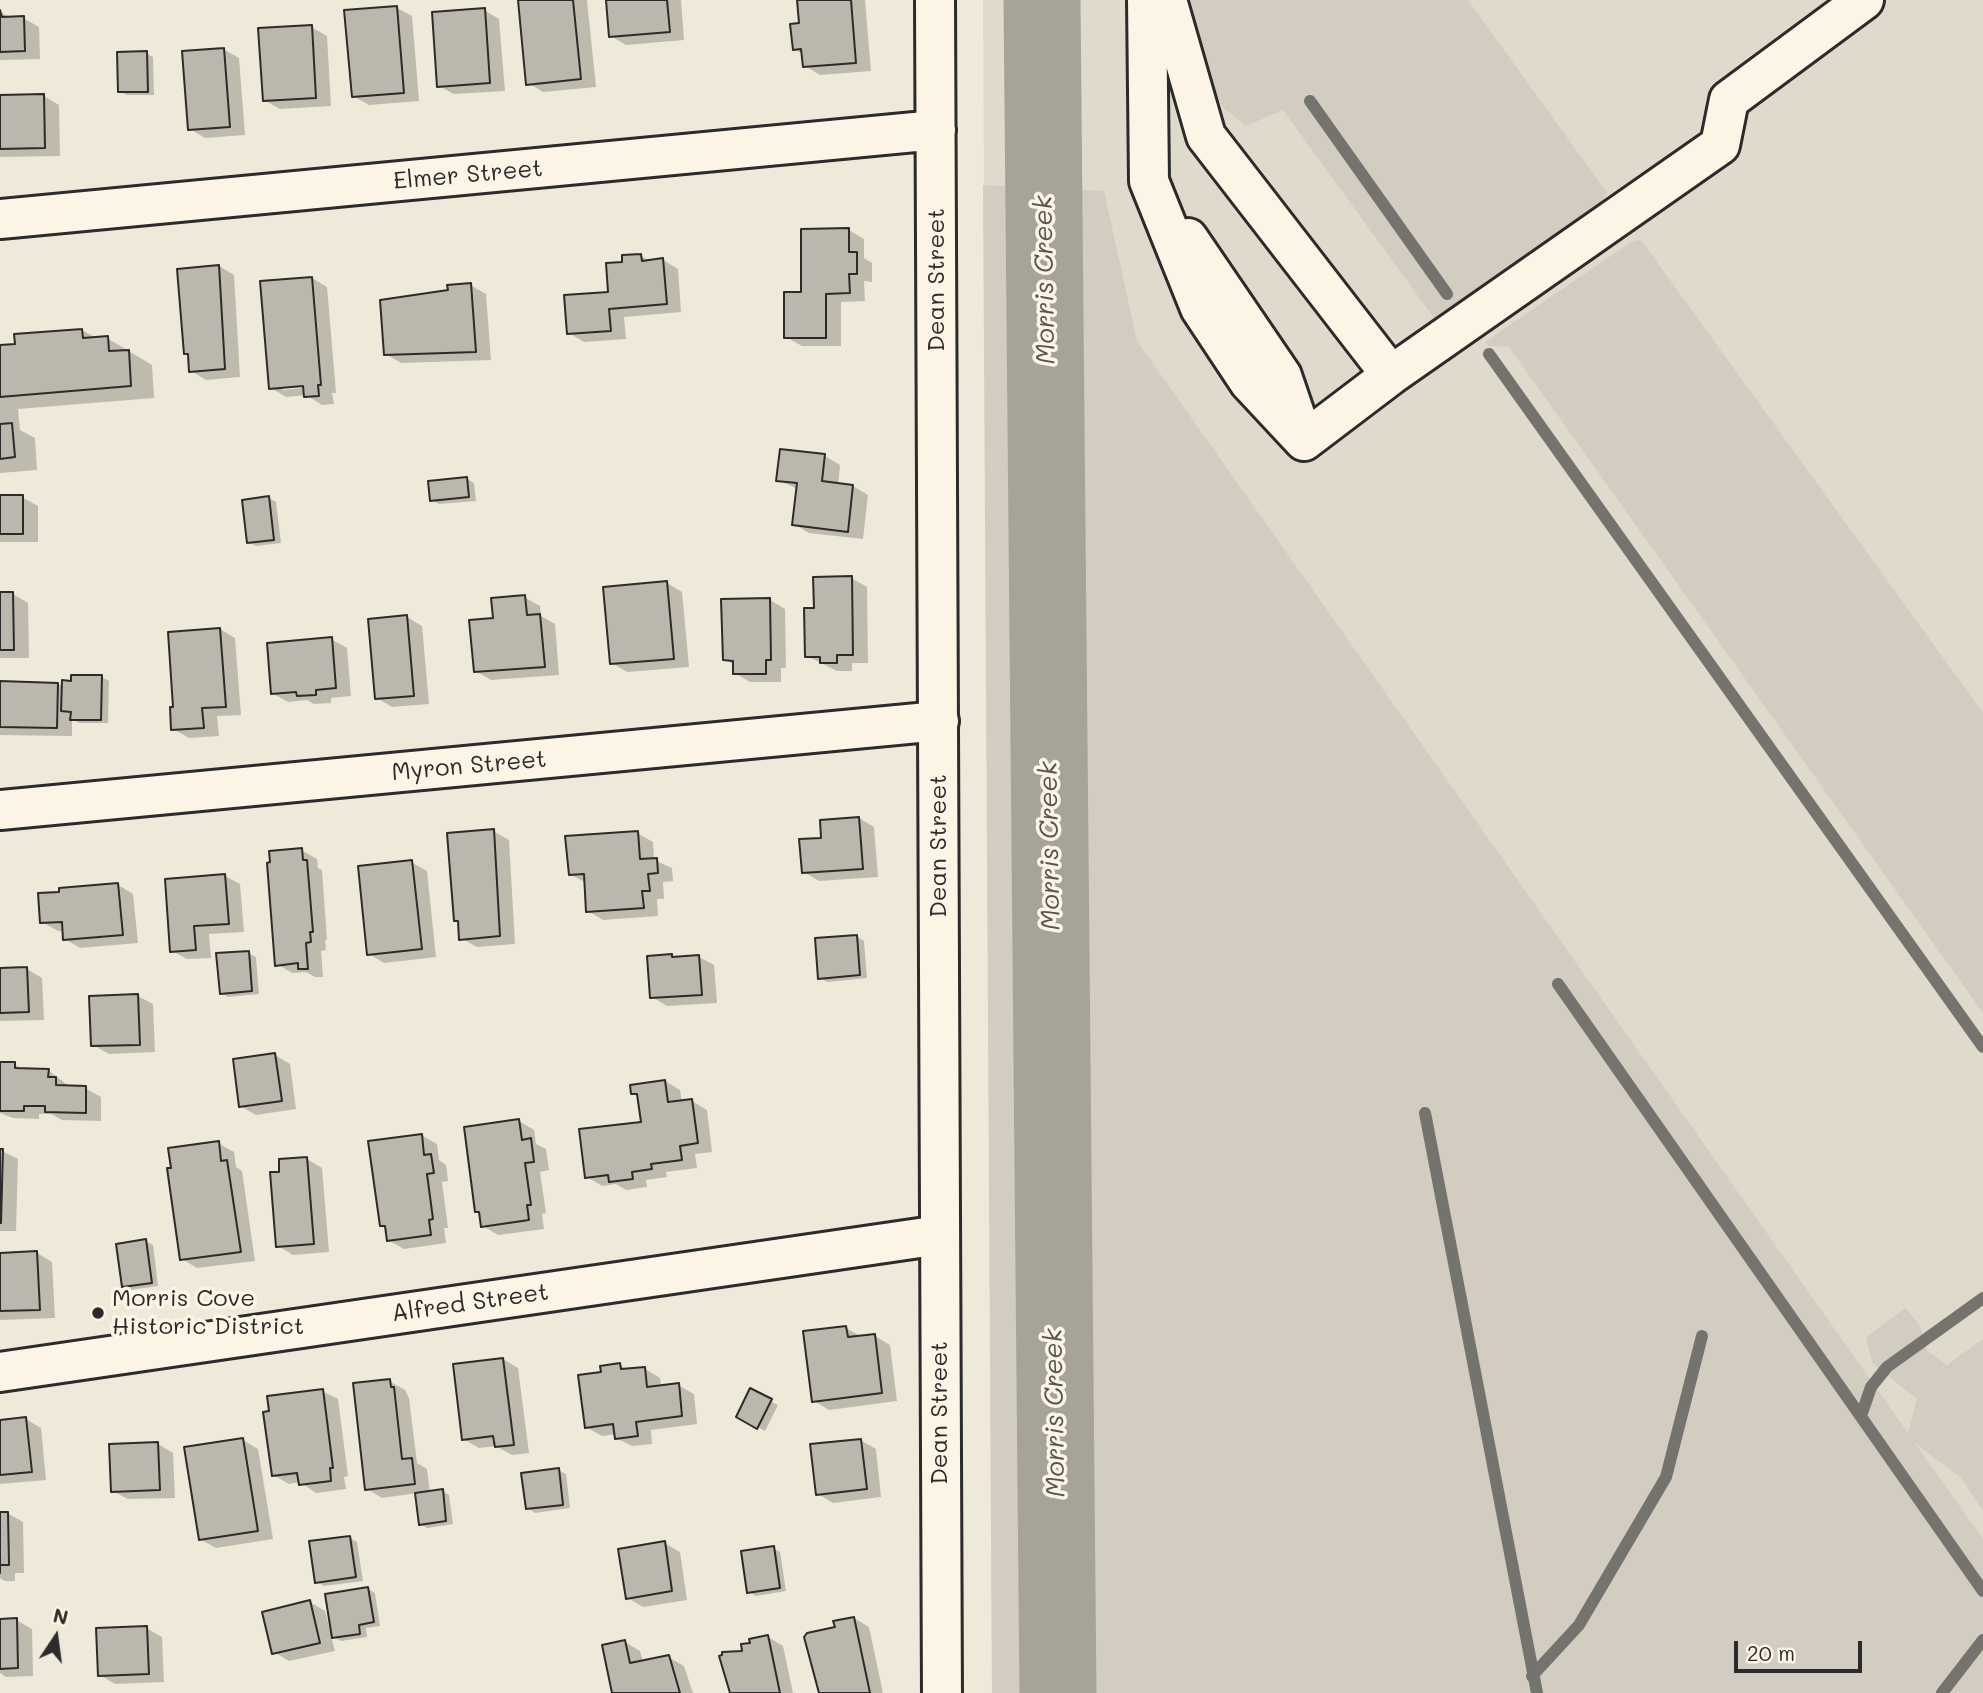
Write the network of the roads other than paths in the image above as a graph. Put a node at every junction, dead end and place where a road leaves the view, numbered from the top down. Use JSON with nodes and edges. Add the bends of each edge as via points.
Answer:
{"nodes":[{"id":1,"x":935,"y":0,"type":"edge"},
{"id":2,"x":1147,"y":0,"type":"edge"},
{"id":3,"x":1167,"y":0,"type":"edge"},
{"id":4,"x":1864,"y":0,"type":"edge"},
{"id":5,"x":936,"y":130,"type":"junction"},
{"id":6,"x":0,"y":219,"type":"edge"},
{"id":7,"x":1391,"y":375,"type":"junction"},
{"id":8,"x":939,"y":721,"type":"junction"},
{"id":9,"x":0,"y":810,"type":"edge"},
{"id":10,"x":940,"y":1235,"type":"junction"},
{"id":11,"x":0,"y":1372,"type":"edge"},
{"id":12,"x":942,"y":1693,"type":"edge"}],
"edges":[{"from":1,"to":5,"type":"street","name":"Dean Street"},
{"from":2,"to":7,"type":"street","via":[[1149,181],[1282,376],[1304,442]]},
{"from":3,"to":7,"type":"street","via":[[1206,136],[1267,253],[1320,326],[1351,356]]},
{"from":4,"to":7,"type":"street","via":[[1729,100],[1720,145]]},
{"from":5,"to":6,"type":"street","name":"Elmer Street"},
{"from":5,"to":8,"type":"street","name":"Dean Street"},
{"from":8,"to":9,"type":"street","name":"Myron Street"},
{"from":8,"to":10,"type":"street","name":"Dean Street"},
{"from":10,"to":11,"type":"street","name":"Alfred Street"},
{"from":10,"to":12,"type":"street","name":"Dean Street"}]}
